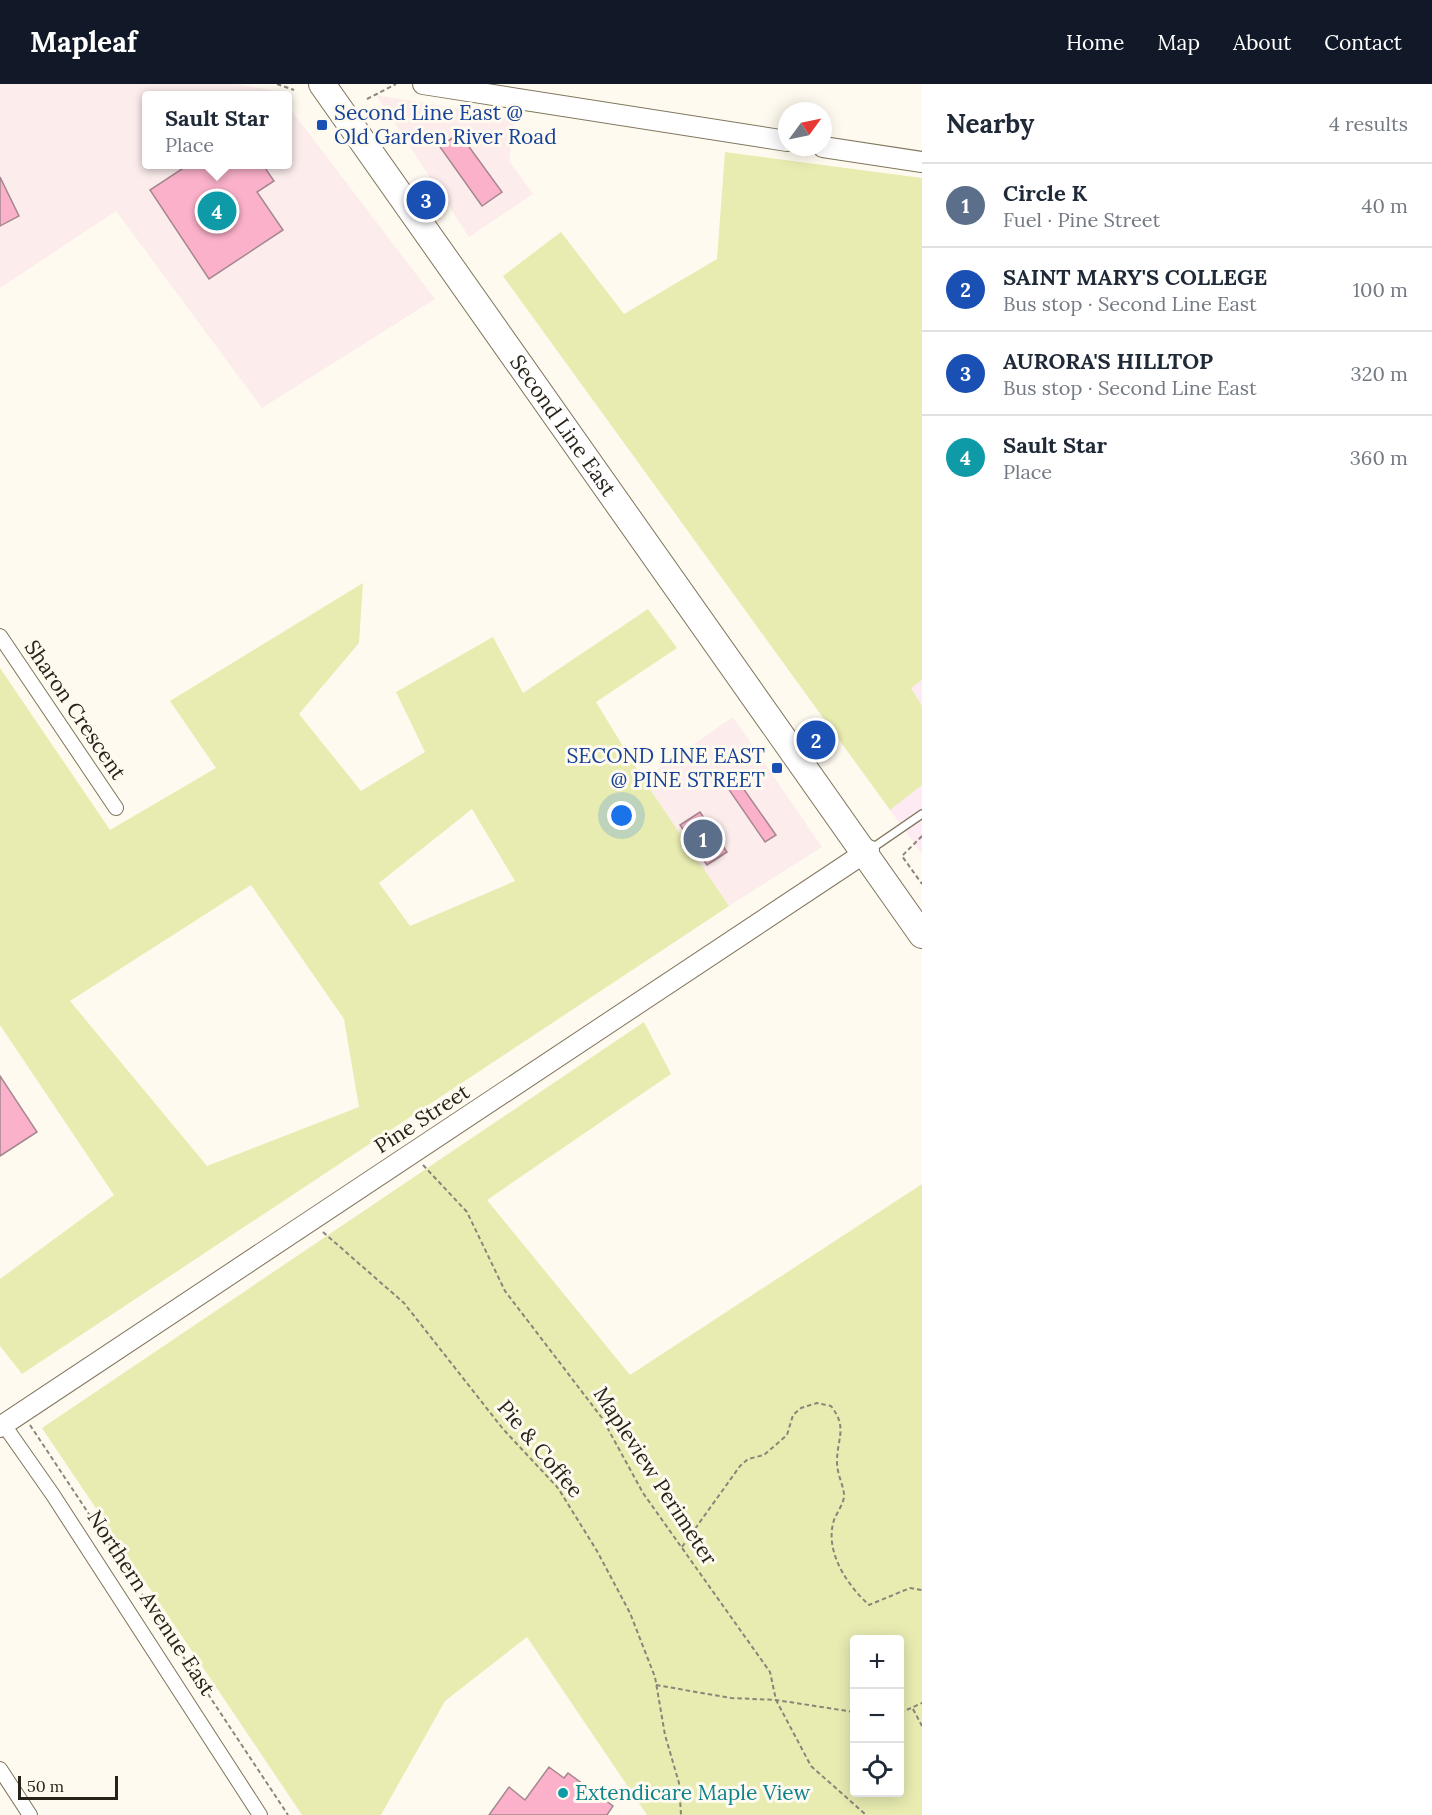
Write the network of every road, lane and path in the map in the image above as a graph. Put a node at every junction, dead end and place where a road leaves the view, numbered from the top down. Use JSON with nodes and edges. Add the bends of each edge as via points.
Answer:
{"nodes":[{"id":1,"x":277,"y":84,"type":"edge"},
{"id":2,"x":322,"y":84,"type":"edge"},
{"id":3,"x":396,"y":84,"type":"edge"},
{"id":4,"x":423,"y":84,"type":"edge"},
{"id":5,"x":294,"y":90,"type":"dead end"},
{"id":6,"x":367,"y":99,"type":"dead end"},
{"id":7,"x":778,"y":140,"type":"edge"},
{"id":8,"x":832,"y":148,"type":"edge"},
{"id":9,"x":922,"y":162,"type":"edge"},
{"id":10,"x":2,"y":642,"type":"edge"},
{"id":11,"x":116,"y":808,"type":"dead end"},
{"id":12,"x":922,"y":814,"type":"edge"},
{"id":13,"x":922,"y":836,"type":"edge"},
{"id":14,"x":867,"y":852,"type":"junction"},
{"id":15,"x":922,"y":884,"type":"edge"},
{"id":16,"x":922,"y":930,"type":"edge"},
{"id":17,"x":922,"y":935,"type":"edge"},
{"id":18,"x":413,"y":1154,"type":"junction"},
{"id":19,"x":314,"y":1219,"type":"junction"},
{"id":20,"x":21,"y":1413,"type":"junction"},
{"id":21,"x":1,"y":1423,"type":"edge"},
{"id":22,"x":682,"y":1548,"type":"junction"},
{"id":23,"x":922,"y":1590,"type":"edge"},
{"id":24,"x":656,"y":1685,"type":"junction"},
{"id":25,"x":776,"y":1700,"type":"junction"},
{"id":26,"x":922,"y":1703,"type":"edge"},
{"id":27,"x":913,"y":1709,"type":"junction"},
{"id":28,"x":850,"y":1711,"type":"edge"},
{"id":29,"x":904,"y":1712,"type":"edge"},
{"id":30,"x":922,"y":1726,"type":"edge"},
{"id":31,"x":0,"y":1769,"type":"edge"},
{"id":32,"x":30,"y":1815,"type":"edge"},
{"id":33,"x":260,"y":1815,"type":"edge"},
{"id":34,"x":288,"y":1815,"type":"edge"},
{"id":35,"x":681,"y":1815,"type":"edge"},
{"id":36,"x":866,"y":1815,"type":"edge"}],
"edges":[{"from":1,"to":5,"type":"path"},
{"from":2,"to":14,"type":"highway","name":"Second Line East"},
{"from":3,"to":6,"type":"path"},
{"from":4,"to":7,"type":"street"},
{"from":8,"to":9,"type":"street"},
{"from":10,"to":11,"type":"street","name":"Sharon Crescent"},
{"from":12,"to":14,"type":"lane"},
{"from":13,"to":15,"type":"path","via":[[902,856]]},
{"from":14,"to":16,"type":"highway","name":"Second Line East"},
{"from":14,"to":17,"type":"highway","name":"Second Line East"},
{"from":14,"to":18,"type":"street","name":"Pine Street"},
{"from":18,"to":19,"type":"street","name":"Pine Street"},
{"from":18,"to":22,"type":"path","name":"Mapleview Perimeter","via":[[467,1212],[505,1291],[602,1418],[643,1493]]},
{"from":19,"to":20,"type":"street","name":"Pine Street"},
{"from":19,"to":24,"type":"path","name":"Pie & Coffee","via":[[327,1238],[404,1303],[503,1429],[558,1488],[630,1613]]},
{"from":20,"to":21,"type":"street","name":"Pine Street"},
{"from":20,"to":34,"type":"path"},
{"from":21,"to":33,"type":"street","name":"Northern Avenue East","via":[[53,1495]]},
{"from":22,"to":23,"type":"path","via":[[740,1466],[748,1459],[764,1455],[787,1435],[793,1415],[817,1403],[831,1406],[839,1416],[842,1437],[837,1462],[845,1496],[830,1537],[838,1564],[869,1605],[910,1588]]},
{"from":22,"to":25,"type":"path","name":"Mapleview Perimeter","via":[[770,1672]]},
{"from":24,"to":25,"type":"path","via":[[731,1698]]},
{"from":24,"to":35,"type":"path","name":"Pie & Coffee","via":[[679,1783]]},
{"from":25,"to":28,"type":"path"},
{"from":25,"to":36,"type":"path","name":"Mapleview Perimeter","via":[[811,1766]]},
{"from":26,"to":27,"type":"path"},
{"from":27,"to":29,"type":"path"},
{"from":27,"to":30,"type":"path"},
{"from":31,"to":32,"type":"street"}]}
